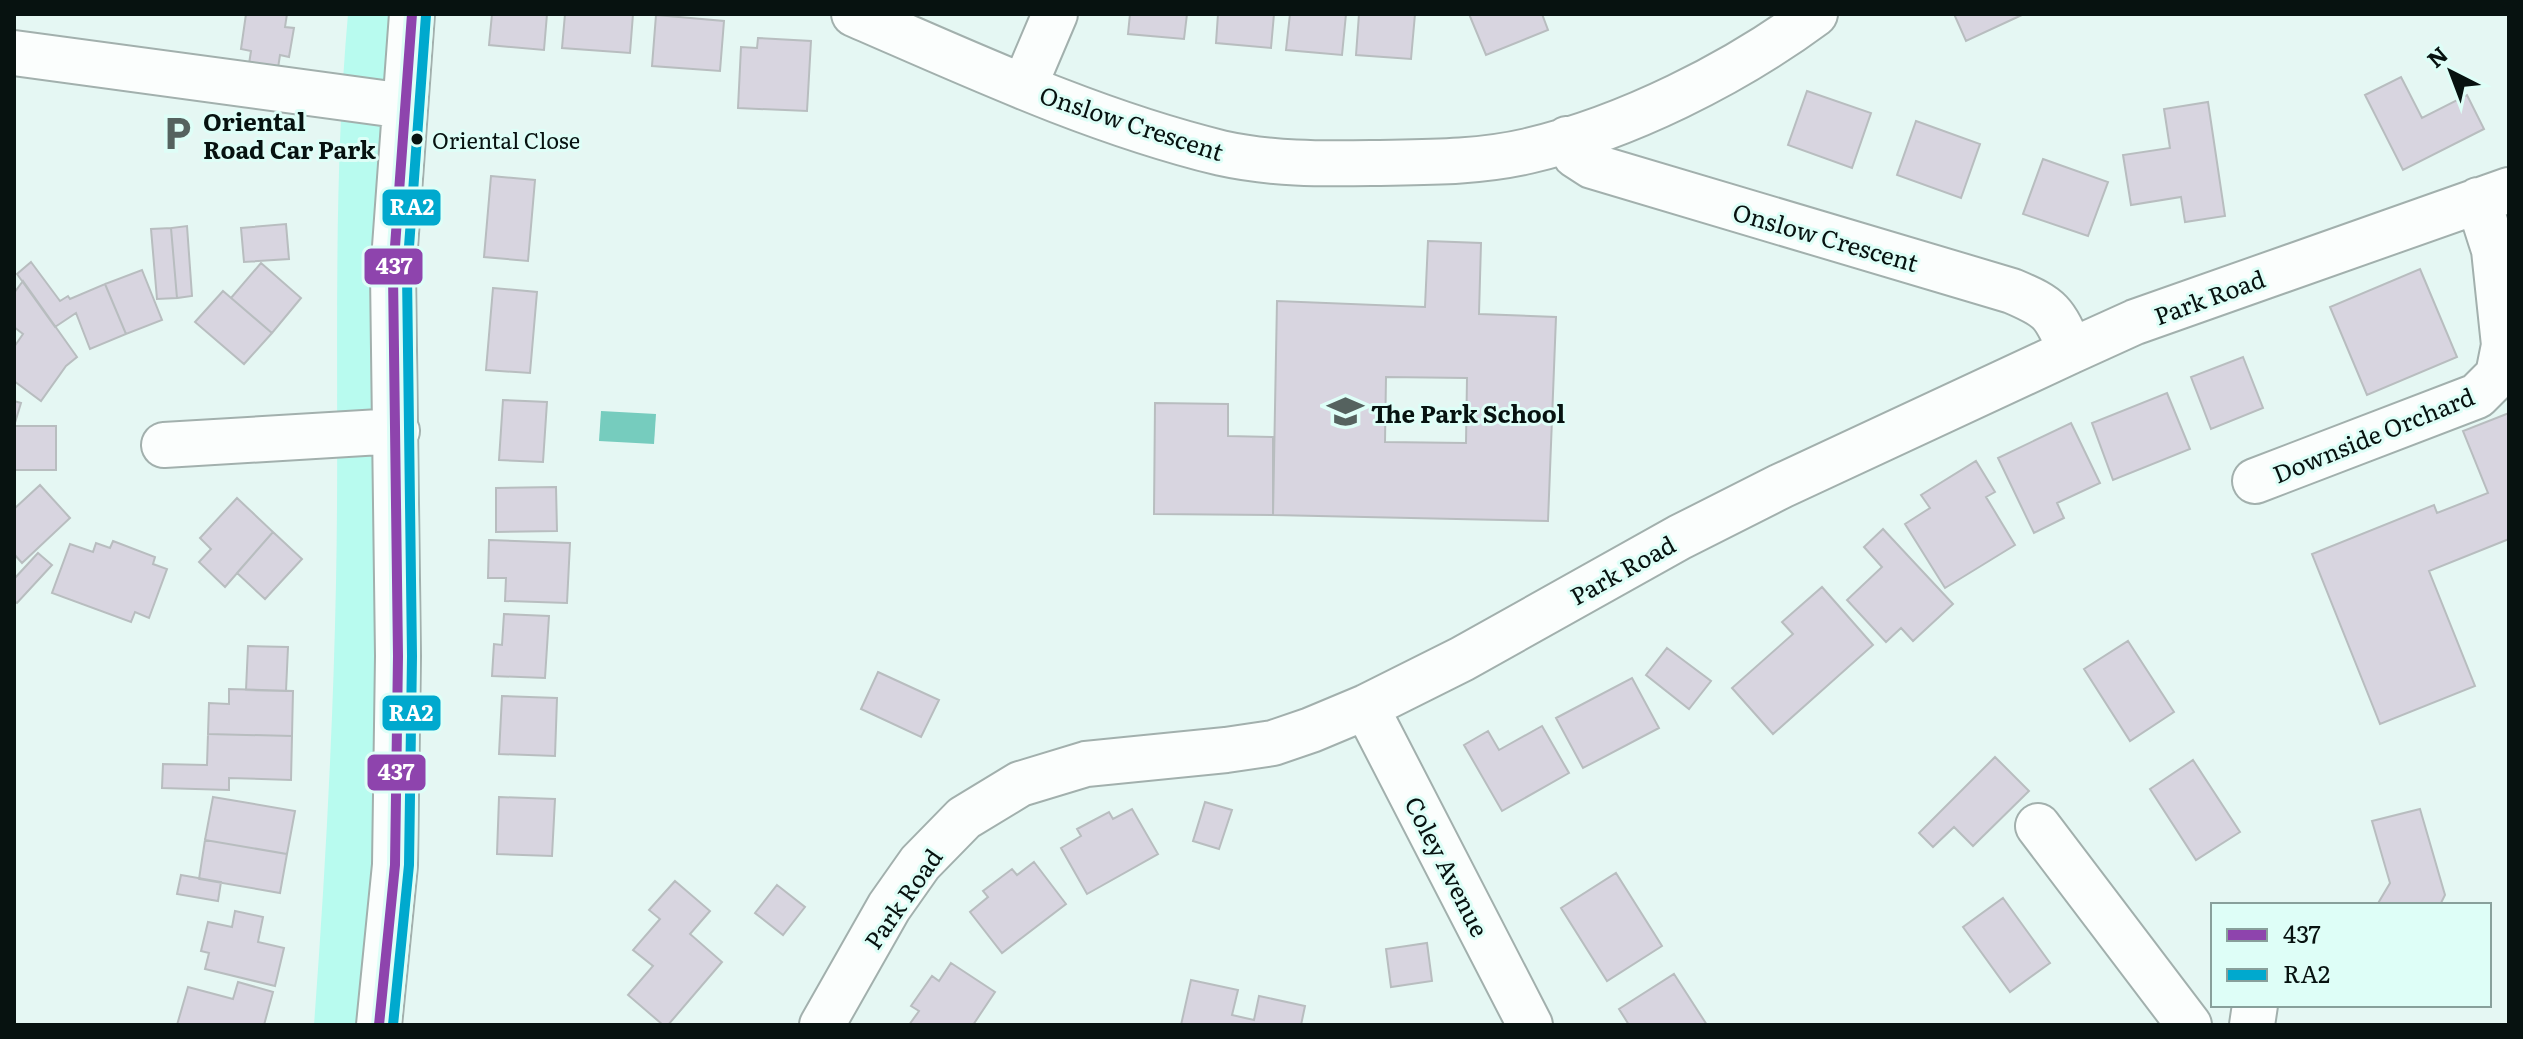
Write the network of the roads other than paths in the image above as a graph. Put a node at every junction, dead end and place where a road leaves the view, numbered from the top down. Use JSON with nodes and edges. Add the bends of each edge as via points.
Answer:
{"nodes":[{"id":1,"x":412,"y":14,"type":"edge"},
{"id":2,"x":854,"y":14,"type":"edge"},
{"id":3,"x":1055,"y":14,"type":"edge"},
{"id":4,"x":1815,"y":14,"type":"edge"},
{"id":5,"x":14,"y":53,"type":"edge"},
{"id":6,"x":1024,"y":87,"type":"junction"},
{"id":7,"x":405,"y":106,"type":"junction"},
{"id":8,"x":1567,"y":139,"type":"junction"},
{"id":9,"x":2494,"y":195,"type":"edge"},
{"id":10,"x":2071,"y":351,"type":"junction"},
{"id":11,"x":397,"y":431,"type":"junction"},
{"id":12,"x":164,"y":445,"type":"dead end"},
{"id":13,"x":2255,"y":481,"type":"dead end"},
{"id":14,"x":1366,"y":707,"type":"junction"},
{"id":15,"x":2038,"y":826,"type":"dead end"},
{"id":16,"x":379,"y":1025,"type":"edge"},
{"id":17,"x":822,"y":1025,"type":"edge"},
{"id":18,"x":1530,"y":1025,"type":"edge"},
{"id":19,"x":2189,"y":1025,"type":"edge"}],
"edges":[{"from":1,"to":7,"type":"street"},
{"from":2,"to":6,"type":"street","name":"Onslow Crescent"},
{"from":3,"to":6,"type":"street"},
{"from":4,"to":8,"type":"street","name":"Onslow Crescent","via":[[1720,74],[1654,107]]},
{"from":5,"to":7,"type":"street"},
{"from":6,"to":8,"type":"street","name":"Onslow Crescent","via":[[1133,128],[1273,161],[1457,160],[1527,151]]},
{"from":7,"to":11,"type":"street","via":[[393,274]]},
{"from":8,"to":10,"type":"street","name":"Onslow Crescent","via":[[1575,155],[1592,166],[2012,291],[2057,318]]},
{"from":9,"to":10,"type":"street","name":"Park Road","via":[[2135,322]]},
{"from":9,"to":13,"type":"street","name":"Downside Orchard","via":[[2504,345],[2498,375],[2477,396]]},
{"from":10,"to":14,"type":"street","name":"Park Road","via":[[1680,537]]},
{"from":11,"to":12,"type":"street"},
{"from":11,"to":16,"type":"street","via":[[395,865]]},
{"from":14,"to":17,"type":"street","name":"Park Road","via":[[1273,743],[1086,764],[1020,784],[964,818],[920,863]]},
{"from":14,"to":18,"type":"street","name":"Coley Avenue"},
{"from":15,"to":19,"type":"street"}]}
